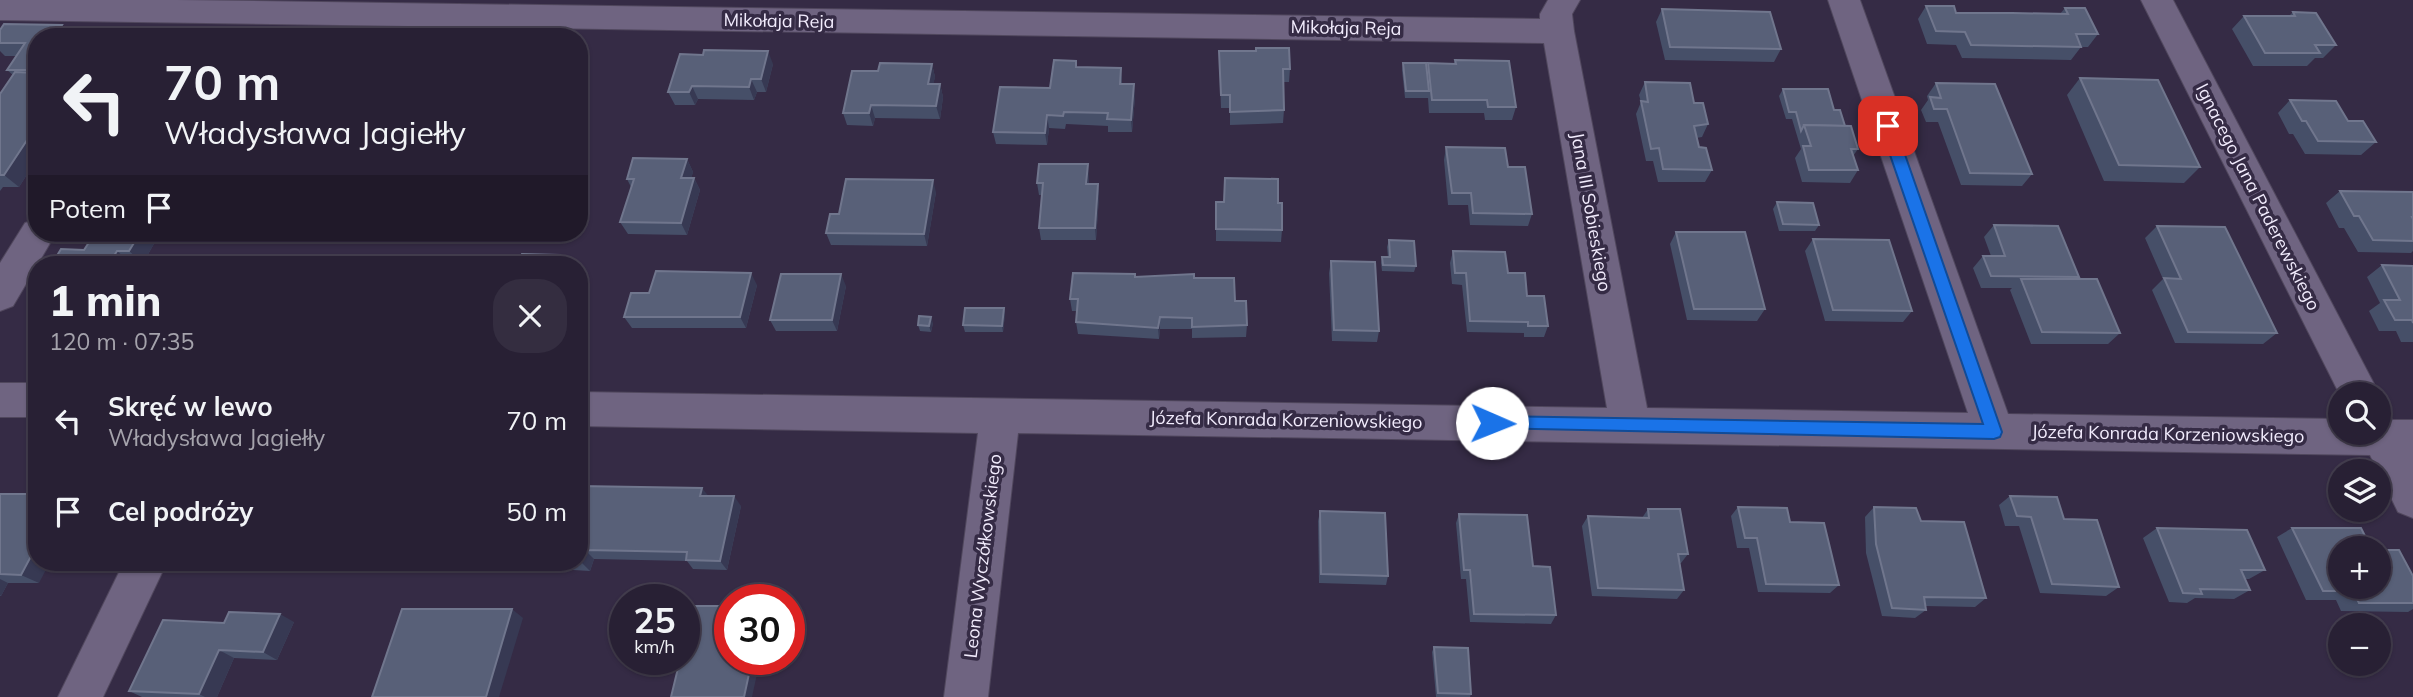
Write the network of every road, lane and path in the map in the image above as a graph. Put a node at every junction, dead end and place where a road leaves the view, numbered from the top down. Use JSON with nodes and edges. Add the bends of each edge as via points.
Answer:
{"nodes":[{"id":1,"x":1844,"y":0,"type":"edge"},
{"id":2,"x":2157,"y":0,"type":"edge"},
{"id":3,"x":0,"y":9,"type":"edge"},
{"id":4,"x":1561,"y":16,"type":"edge"},
{"id":5,"x":165,"y":24,"type":"edge"},
{"id":6,"x":32,"y":242,"type":"edge"},
{"id":7,"x":0,"y":295,"type":"edge"},
{"id":8,"x":2353,"y":382,"type":"edge"},
{"id":9,"x":0,"y":400,"type":"edge"},
{"id":10,"x":28,"y":400,"type":"edge"},
{"id":11,"x":588,"y":409,"type":"edge"},
{"id":12,"x":1000,"y":415,"type":"junction"},
{"id":13,"x":1630,"y":425,"type":"junction"},
{"id":14,"x":1994,"y":432,"type":"junction"},
{"id":15,"x":2328,"y":435,"type":"edge"},
{"id":16,"x":2391,"y":436,"type":"edge"},
{"id":17,"x":2413,"y":499,"type":"edge"},
{"id":18,"x":142,"y":571,"type":"edge"},
{"id":19,"x":80,"y":697,"type":"edge"},
{"id":20,"x":966,"y":697,"type":"edge"}],
"edges":[{"from":1,"to":14,"type":"street"},
{"from":2,"to":8,"type":"street","name":"Ignacego Jana Paderewskiego"},
{"from":3,"to":5,"type":"street","name":"Mikołaja Reja"},
{"from":4,"to":5,"type":"street","name":"Mikołaja Reja"},
{"from":4,"to":13,"type":"street","name":"Jana III Sobieskiego"},
{"from":6,"to":7,"type":"street"},
{"from":9,"to":10,"type":"street"},
{"from":11,"to":12,"type":"street","name":"Józefa Konrada Korzeniowskiego"},
{"from":12,"to":13,"type":"street","name":"Józefa Konrada Korzeniowskiego"},
{"from":12,"to":20,"type":"street","name":"Leona Wyczółkowskiego"},
{"from":13,"to":14,"type":"street","name":"Józefa Konrada Korzeniowskiego"},
{"from":14,"to":15,"type":"street","name":"Józefa Konrada Korzeniowskiego"},
{"from":16,"to":17,"type":"street"},
{"from":18,"to":19,"type":"street"}]}
